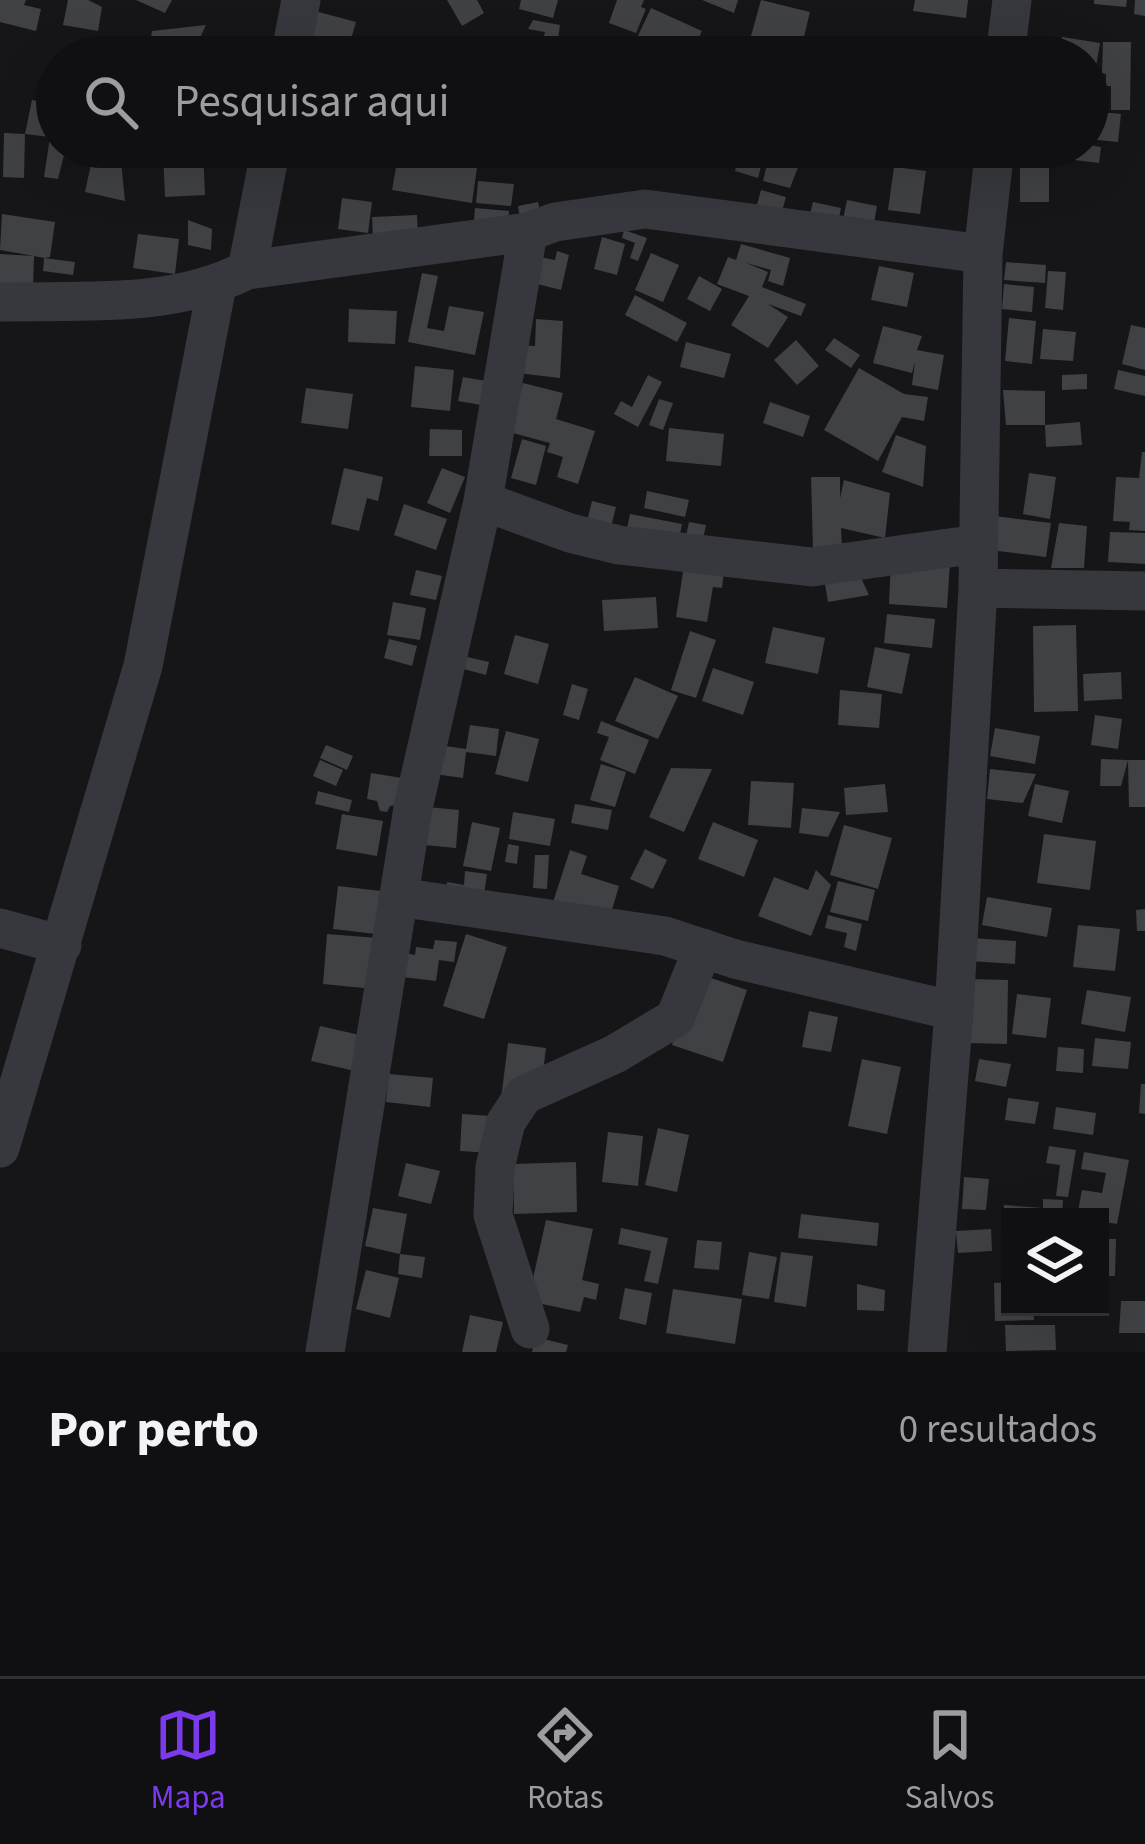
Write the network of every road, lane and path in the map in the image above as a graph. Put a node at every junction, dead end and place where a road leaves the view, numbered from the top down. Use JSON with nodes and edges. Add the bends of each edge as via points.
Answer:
{"nodes":[{"id":1,"x":301,"y":0,"type":"edge"},
{"id":2,"x":1012,"y":0,"type":"edge"},
{"id":3,"x":294,"y":36,"type":"edge"},
{"id":4,"x":1008,"y":36,"type":"edge"},
{"id":5,"x":266,"y":168,"type":"edge"},
{"id":6,"x":993,"y":168,"type":"edge"},
{"id":7,"x":528,"y":232,"type":"junction"},
{"id":8,"x":983,"y":254,"type":"junction"},
{"id":9,"x":232,"y":278,"type":"junction"},
{"id":10,"x":0,"y":302,"type":"edge"},
{"id":11,"x":483,"y":500,"type":"junction"},
{"id":12,"x":978,"y":544,"type":"junction"},
{"id":13,"x":978,"y":588,"type":"junction"},
{"id":14,"x":1145,"y":591,"type":"edge"},
{"id":15,"x":398,"y":897,"type":"junction"},
{"id":16,"x":0,"y":928,"type":"edge"},
{"id":17,"x":62,"y":945,"type":"junction"},
{"id":18,"x":704,"y":948,"type":"junction"},
{"id":19,"x":954,"y":1011,"type":"junction"},
{"id":20,"x":0,"y":1148,"type":"edge"},
{"id":21,"x":530,"y":1329,"type":"dead end"},
{"id":22,"x":325,"y":1352,"type":"edge"},
{"id":23,"x":927,"y":1352,"type":"edge"}],
"edges":[{"from":1,"to":3,"type":"street"},
{"from":2,"to":4,"type":"street"},
{"from":5,"to":9,"type":"street"},
{"from":6,"to":8,"type":"street"},
{"from":7,"to":8,"type":"street","via":[[645,209]]},
{"from":7,"to":9,"type":"street"},
{"from":7,"to":11,"type":"street"},
{"from":8,"to":12,"type":"street"},
{"from":9,"to":10,"type":"street","via":[[155,298]]},
{"from":9,"to":17,"type":"street","via":[[143,667]]},
{"from":11,"to":12,"type":"street","via":[[619,545],[812,567]]},
{"from":11,"to":15,"type":"street"},
{"from":12,"to":13,"type":"street"},
{"from":13,"to":14,"type":"street"},
{"from":13,"to":19,"type":"street"},
{"from":15,"to":18,"type":"street"},
{"from":15,"to":22,"type":"street"},
{"from":16,"to":17,"type":"street"},
{"from":17,"to":20,"type":"street"},
{"from":18,"to":19,"type":"street"},
{"from":18,"to":21,"type":"street","via":[[675,1018],[524,1095],[506,1122],[493,1215]]},
{"from":19,"to":23,"type":"street"}]}
